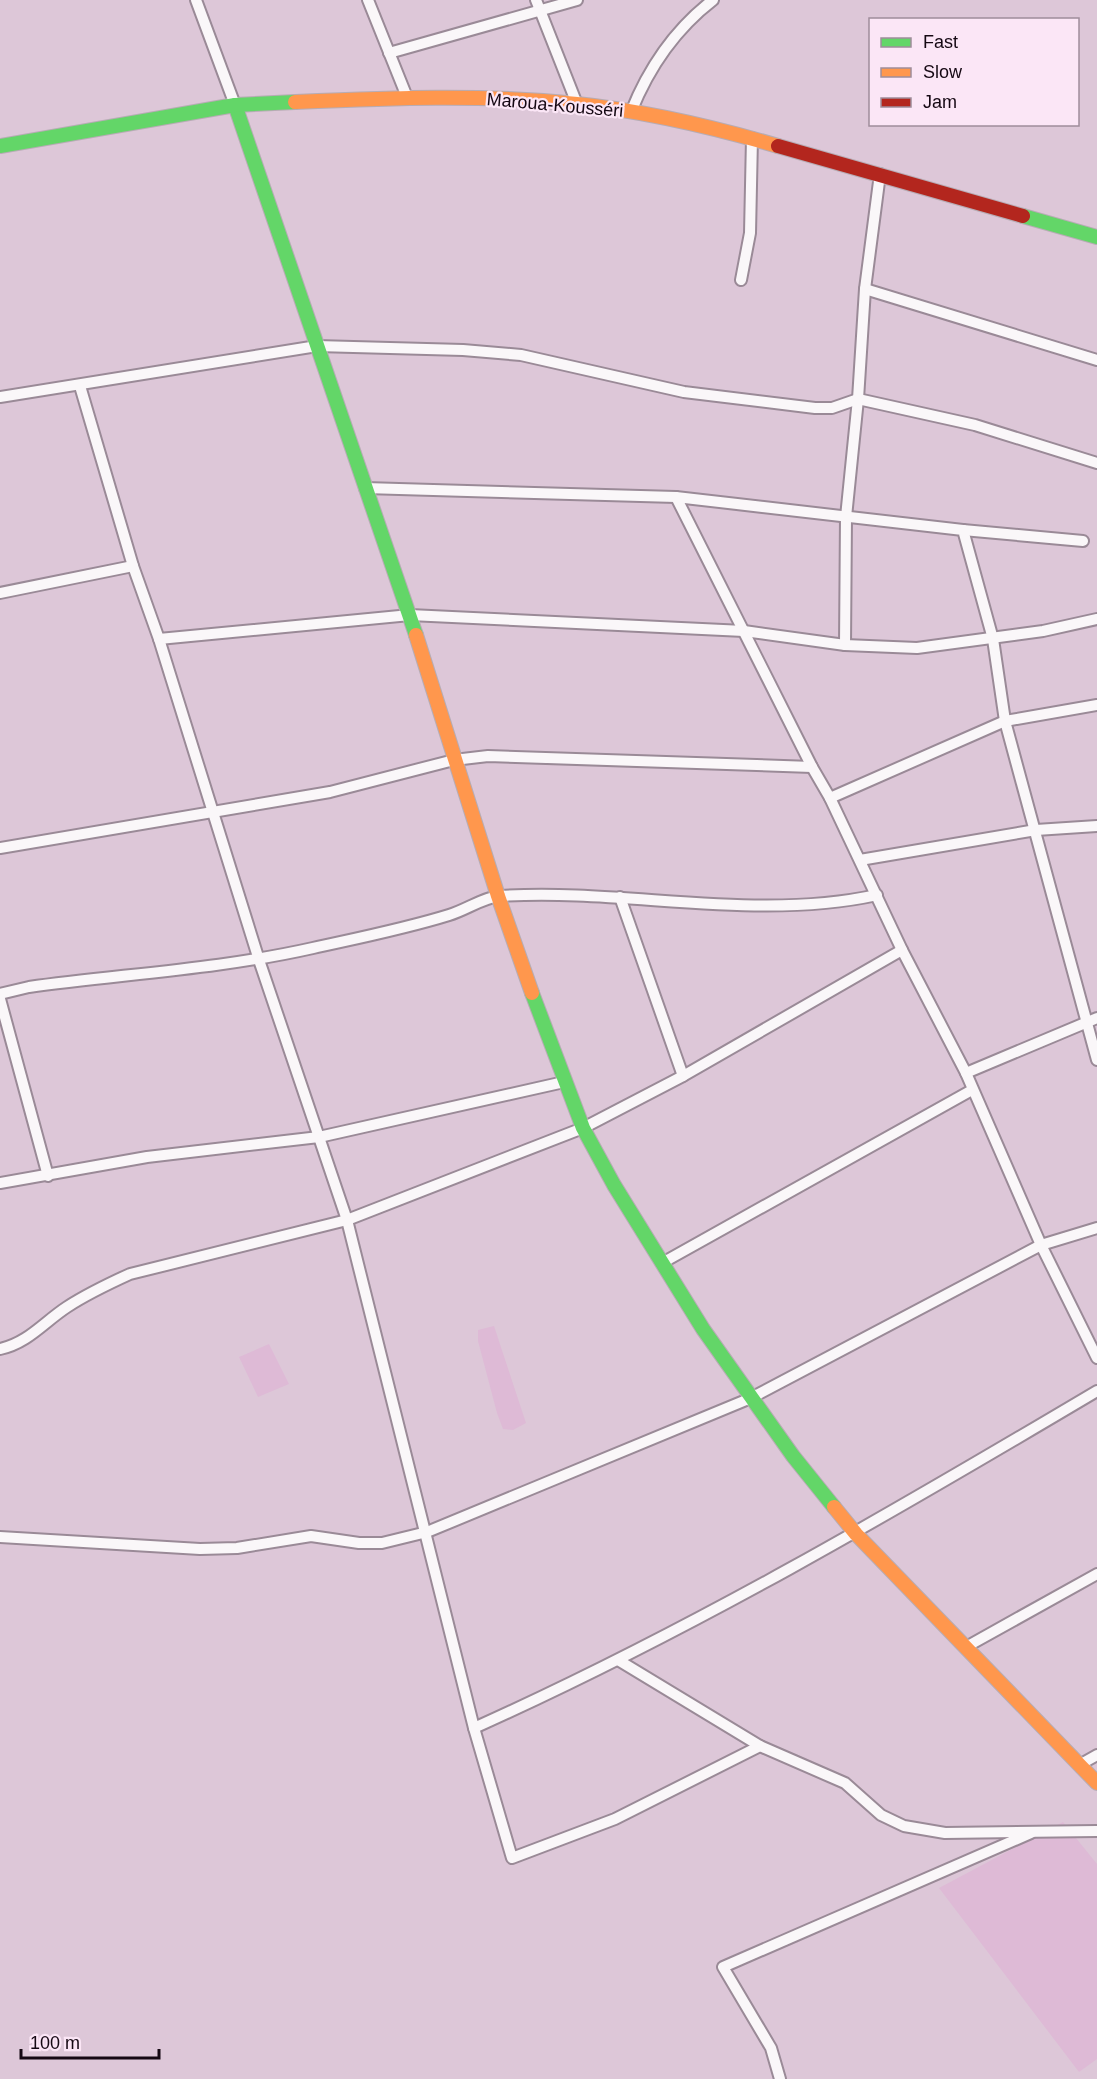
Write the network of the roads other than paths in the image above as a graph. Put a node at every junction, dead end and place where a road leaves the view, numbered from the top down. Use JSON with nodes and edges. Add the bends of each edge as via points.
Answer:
{"nodes":[{"id":1,"x":196,"y":0,"type":"edge"},
{"id":2,"x":368,"y":0,"type":"edge"},
{"id":3,"x":577,"y":0,"type":"edge"},
{"id":4,"x":713,"y":0,"type":"edge"},
{"id":5,"x":538,"y":4,"type":"edge"},
{"id":6,"x":701,"y":4,"type":"edge"},
{"id":7,"x":390,"y":53,"type":"junction"},
{"id":8,"x":407,"y":97,"type":"junction"},
{"id":9,"x":577,"y":104,"type":"junction"},
{"id":10,"x":235,"y":105,"type":"junction"},
{"id":11,"x":631,"y":112,"type":"junction"},
{"id":12,"x":752,"y":138,"type":"junction"},
{"id":13,"x":0,"y":146,"type":"edge"},
{"id":14,"x":880,"y":174,"type":"junction"},
{"id":15,"x":1097,"y":237,"type":"edge"},
{"id":16,"x":741,"y":280,"type":"dead end"},
{"id":17,"x":865,"y":289,"type":"junction"},
{"id":18,"x":317,"y":346,"type":"junction"},
{"id":19,"x":1097,"y":360,"type":"edge"},
{"id":20,"x":80,"y":386,"type":"junction"},
{"id":21,"x":0,"y":398,"type":"edge"},
{"id":22,"x":858,"y":399,"type":"junction"},
{"id":23,"x":1097,"y":463,"type":"edge"},
{"id":24,"x":365,"y":488,"type":"junction"},
{"id":25,"x":676,"y":497,"type":"junction"},
{"id":26,"x":846,"y":517,"type":"junction"},
{"id":27,"x":963,"y":530,"type":"junction"},
{"id":28,"x":1083,"y":541,"type":"dead end"},
{"id":29,"x":133,"y":566,"type":"junction"},
{"id":30,"x":0,"y":593,"type":"edge"},
{"id":31,"x":410,"y":615,"type":"junction"},
{"id":32,"x":1097,"y":619,"type":"edge"},
{"id":33,"x":744,"y":631,"type":"junction"},
{"id":34,"x":159,"y":639,"type":"junction"},
{"id":35,"x":993,"y":639,"type":"junction"},
{"id":36,"x":845,"y":645,"type":"junction"},
{"id":37,"x":1097,"y":705,"type":"edge"},
{"id":38,"x":1005,"y":721,"type":"junction"},
{"id":39,"x":454,"y":760,"type":"junction"},
{"id":40,"x":812,"y":767,"type":"junction"},
{"id":41,"x":830,"y":798,"type":"junction"},
{"id":42,"x":211,"y":810,"type":"junction"},
{"id":43,"x":1097,"y":826,"type":"edge"},
{"id":44,"x":1036,"y":830,"type":"junction"},
{"id":45,"x":0,"y":848,"type":"edge"},
{"id":46,"x":860,"y":860,"type":"junction"},
{"id":47,"x":877,"y":895,"type":"junction"},
{"id":48,"x":498,"y":896,"type":"junction"},
{"id":49,"x":620,"y":897,"type":"junction"},
{"id":50,"x":902,"y":950,"type":"junction"},
{"id":51,"x":259,"y":960,"type":"junction"},
{"id":52,"x":0,"y":996,"type":"edge"},
{"id":53,"x":1092,"y":1020,"type":"edge"},
{"id":54,"x":1097,"y":1060,"type":"edge"},
{"id":55,"x":966,"y":1073,"type":"junction"},
{"id":56,"x":683,"y":1076,"type":"junction"},
{"id":57,"x":564,"y":1082,"type":"junction"},
{"id":58,"x":972,"y":1090,"type":"junction"},
{"id":59,"x":583,"y":1128,"type":"junction"},
{"id":60,"x":319,"y":1137,"type":"junction"},
{"id":61,"x":48,"y":1176,"type":"junction"},
{"id":62,"x":0,"y":1183,"type":"edge"},
{"id":63,"x":347,"y":1220,"type":"junction"},
{"id":64,"x":1097,"y":1228,"type":"edge"},
{"id":65,"x":1041,"y":1245,"type":"junction"},
{"id":66,"x":662,"y":1263,"type":"junction"},
{"id":67,"x":0,"y":1349,"type":"edge"},
{"id":68,"x":1097,"y":1358,"type":"edge"},
{"id":69,"x":1097,"y":1391,"type":"edge"},
{"id":70,"x":752,"y":1398,"type":"junction"},
{"id":71,"x":427,"y":1532,"type":"junction"},
{"id":72,"x":856,"y":1534,"type":"junction"},
{"id":73,"x":0,"y":1537,"type":"edge"},
{"id":74,"x":1097,"y":1574,"type":"edge"},
{"id":75,"x":966,"y":1647,"type":"junction"},
{"id":76,"x":618,"y":1660,"type":"junction"},
{"id":77,"x":474,"y":1728,"type":"junction"},
{"id":78,"x":760,"y":1746,"type":"junction"},
{"id":79,"x":1097,"y":1755,"type":"edge"},
{"id":80,"x":1081,"y":1764,"type":"junction"},
{"id":81,"x":1097,"y":1783,"type":"edge"},
{"id":82,"x":1036,"y":1831,"type":"junction"},
{"id":83,"x":1097,"y":1831,"type":"edge"},
{"id":84,"x":780,"y":2079,"type":"edge"}],
"edges":[{"from":1,"to":10,"type":"street"},
{"from":2,"to":7,"type":"street"},
{"from":3,"to":5,"type":"street"},
{"from":4,"to":6,"type":"street"},
{"from":5,"to":7,"type":"street"},
{"from":5,"to":9,"type":"street"},
{"from":6,"to":11,"type":"street","via":[[662,49]]},
{"from":7,"to":8,"type":"street"},
{"from":8,"to":9,"type":"main road","name":"Maroua-Kousséri"},
{"from":8,"to":10,"type":"main road","name":"Maroua-Kousséri"},
{"from":9,"to":11,"type":"main road","name":"Maroua-Kousséri"},
{"from":10,"to":13,"type":"main road","name":"Maroua-Kousséri"},
{"from":10,"to":18,"type":"main road"},
{"from":11,"to":12,"type":"main road","name":"Maroua-Kousséri"},
{"from":12,"to":14,"type":"main road","name":"Maroua-Kousséri"},
{"from":12,"to":16,"type":"street","via":[[750,233]]},
{"from":14,"to":15,"type":"main road","name":"Maroua-Kousséri"},
{"from":14,"to":17,"type":"street"},
{"from":17,"to":19,"type":"street"},
{"from":17,"to":22,"type":"street"},
{"from":18,"to":20,"type":"street"},
{"from":18,"to":22,"type":"street","via":[[463,350],[521,356],[684,392],[815,408],[832,408]]},
{"from":18,"to":24,"type":"main road"},
{"from":20,"to":21,"type":"street"},
{"from":20,"to":29,"type":"street"},
{"from":22,"to":23,"type":"street","via":[[975,425]]},
{"from":22,"to":26,"type":"street"},
{"from":24,"to":25,"type":"street"},
{"from":24,"to":31,"type":"main road"},
{"from":25,"to":26,"type":"street"},
{"from":25,"to":33,"type":"street"},
{"from":26,"to":27,"type":"street"},
{"from":26,"to":36,"type":"street"},
{"from":27,"to":28,"type":"street"},
{"from":27,"to":35,"type":"street"},
{"from":29,"to":30,"type":"street"},
{"from":29,"to":34,"type":"street"},
{"from":31,"to":33,"type":"street"},
{"from":31,"to":34,"type":"street"},
{"from":31,"to":39,"type":"main road"},
{"from":32,"to":35,"type":"street"},
{"from":33,"to":36,"type":"street"},
{"from":33,"to":40,"type":"street"},
{"from":34,"to":42,"type":"street"},
{"from":35,"to":36,"type":"street","via":[[916,648]]},
{"from":35,"to":38,"type":"street"},
{"from":37,"to":38,"type":"street"},
{"from":38,"to":41,"type":"street"},
{"from":38,"to":44,"type":"street"},
{"from":39,"to":40,"type":"street","via":[[525,755]]},
{"from":39,"to":42,"type":"street","via":[[330,792]]},
{"from":39,"to":48,"type":"main road"},
{"from":40,"to":41,"type":"street"},
{"from":41,"to":46,"type":"street"},
{"from":42,"to":45,"type":"street"},
{"from":42,"to":51,"type":"street"},
{"from":43,"to":44,"type":"street"},
{"from":44,"to":46,"type":"street"},
{"from":44,"to":53,"type":"street"},
{"from":46,"to":47,"type":"street"},
{"from":47,"to":49,"type":"street","via":[[812,904]]},
{"from":47,"to":50,"type":"street"},
{"from":48,"to":49,"type":"street"},
{"from":48,"to":51,"type":"street","via":[[404,928]]},
{"from":48,"to":57,"type":"main road"},
{"from":49,"to":56,"type":"street"},
{"from":50,"to":55,"type":"street"},
{"from":50,"to":56,"type":"street"},
{"from":51,"to":52,"type":"street","via":[[60,983]]},
{"from":51,"to":60,"type":"street"},
{"from":52,"to":61,"type":"street"},
{"from":53,"to":54,"type":"street"},
{"from":53,"to":55,"type":"street"},
{"from":55,"to":58,"type":"street"},
{"from":56,"to":59,"type":"street"},
{"from":57,"to":59,"type":"main road"},
{"from":57,"to":60,"type":"street"},
{"from":58,"to":65,"type":"street"},
{"from":58,"to":66,"type":"street"},
{"from":59,"to":63,"type":"street"},
{"from":59,"to":66,"type":"main road"},
{"from":60,"to":61,"type":"street","via":[[147,1156]]},
{"from":60,"to":63,"type":"street"},
{"from":61,"to":62,"type":"street"},
{"from":63,"to":67,"type":"street","via":[[130,1274],[66,1308],[40,1330]]},
{"from":63,"to":71,"type":"street"},
{"from":64,"to":65,"type":"street"},
{"from":65,"to":68,"type":"street"},
{"from":65,"to":70,"type":"street"},
{"from":66,"to":70,"type":"main road"},
{"from":69,"to":72,"type":"street"},
{"from":70,"to":71,"type":"street"},
{"from":70,"to":72,"type":"main road"},
{"from":71,"to":73,"type":"street","via":[[382,1543],[311,1536],[200,1550]]},
{"from":71,"to":77,"type":"street"},
{"from":72,"to":75,"type":"main road"},
{"from":72,"to":76,"type":"street"},
{"from":74,"to":75,"type":"street"},
{"from":75,"to":80,"type":"main road"},
{"from":76,"to":77,"type":"street"},
{"from":76,"to":78,"type":"street"},
{"from":77,"to":78,"type":"street","via":[[512,1858],[615,1819]]},
{"from":78,"to":82,"type":"street","via":[[845,1783],[881,1815],[904,1826],[945,1833]]},
{"from":79,"to":80,"type":"street"},
{"from":80,"to":81,"type":"main road"},
{"from":82,"to":83,"type":"street"},
{"from":82,"to":84,"type":"street","via":[[723,1967],[771,2048]]}]}
